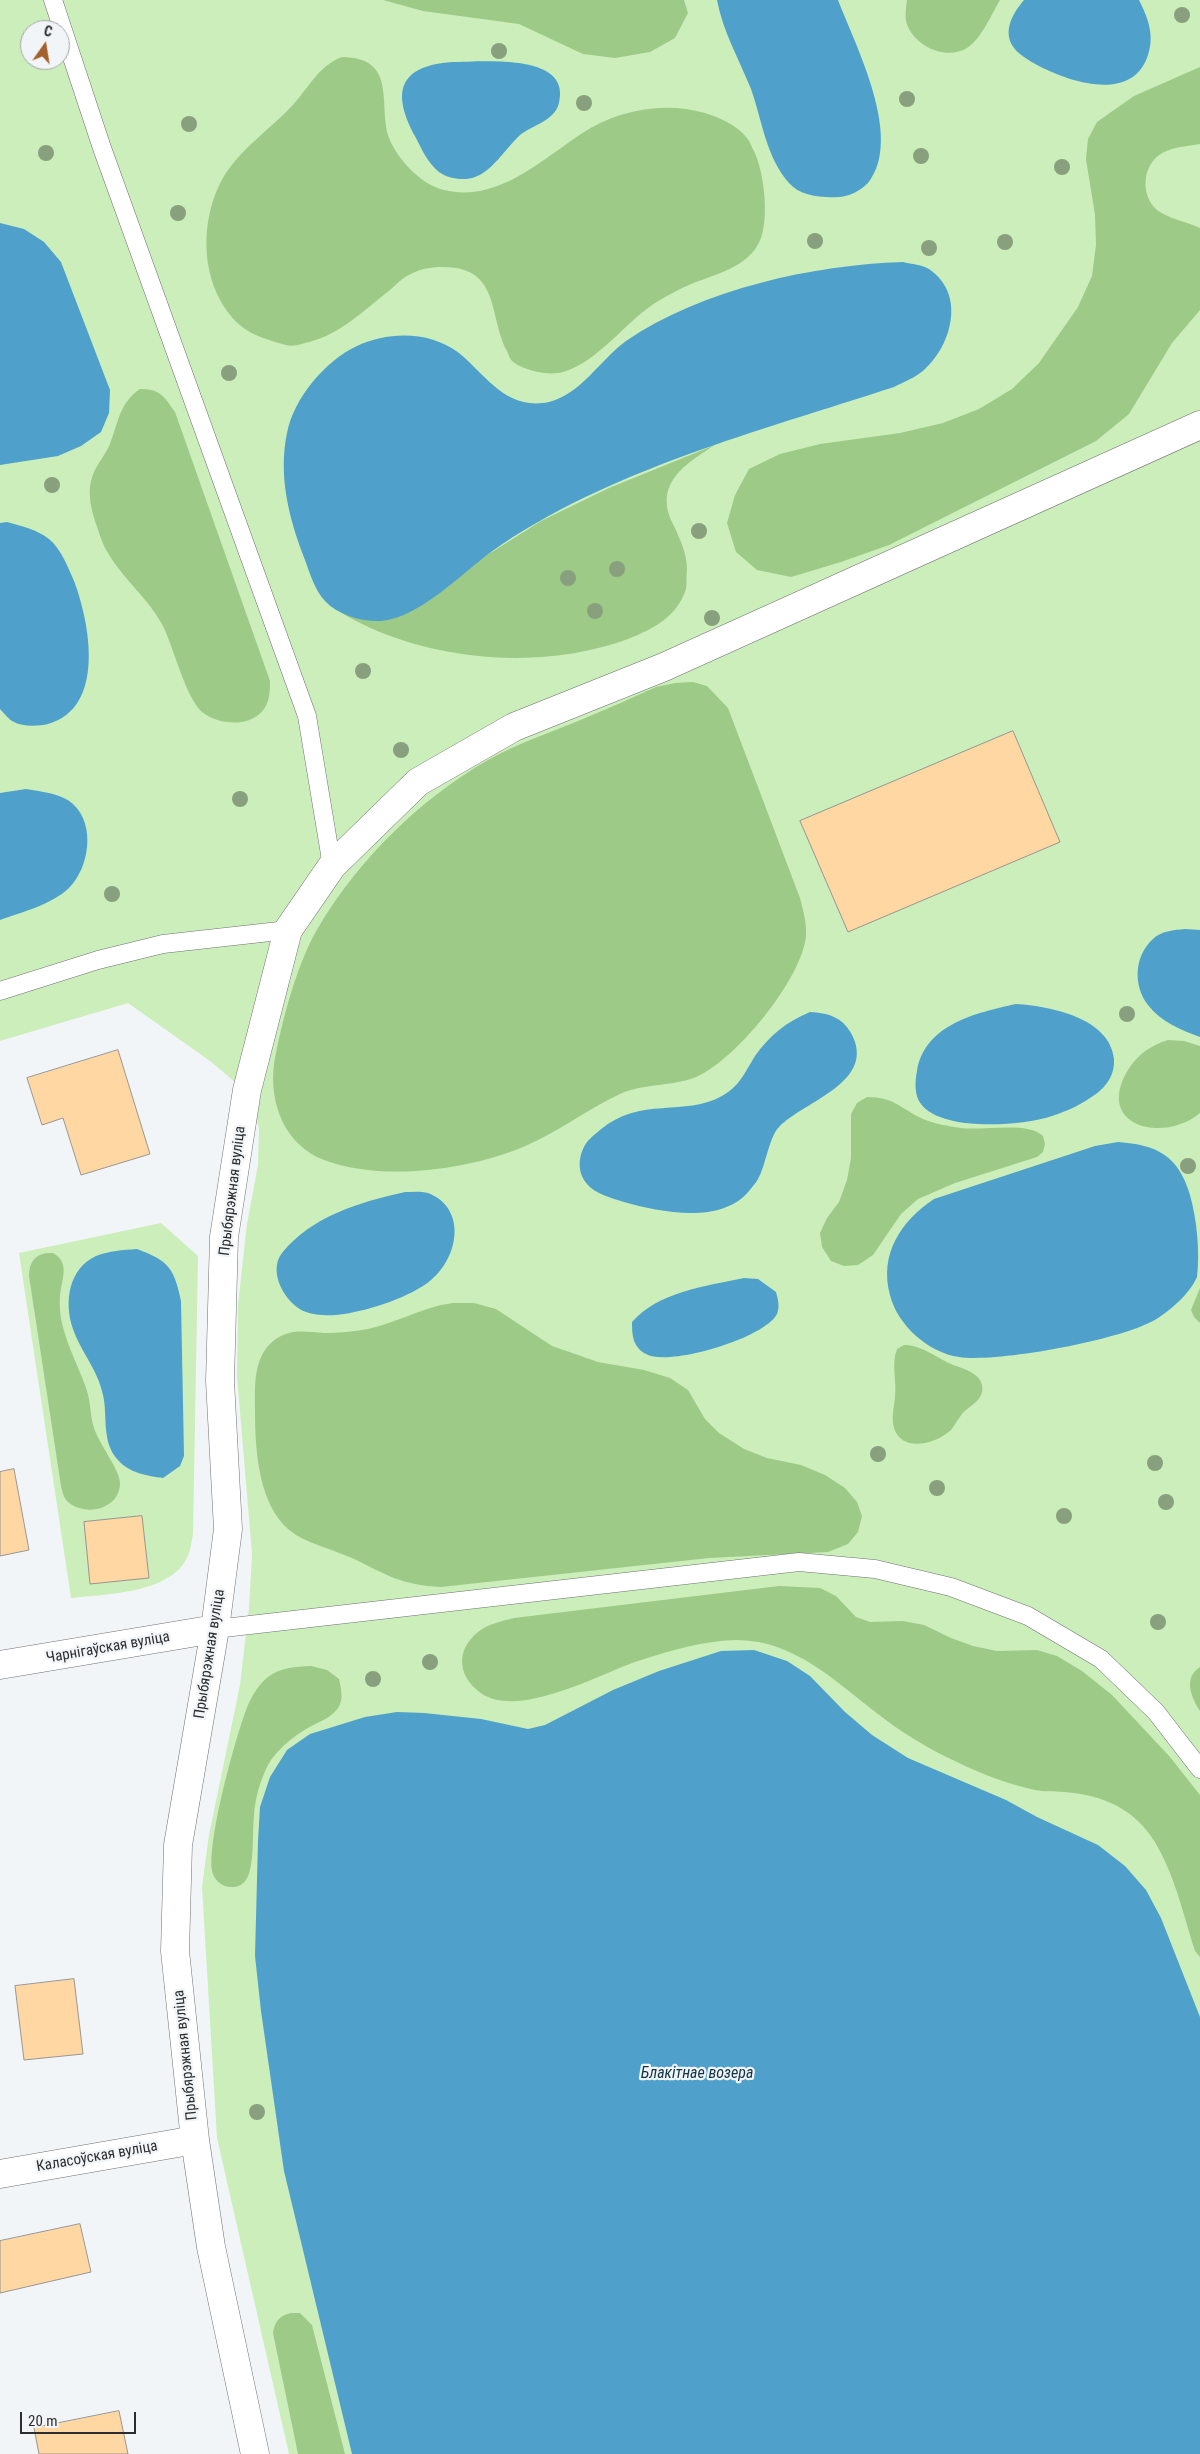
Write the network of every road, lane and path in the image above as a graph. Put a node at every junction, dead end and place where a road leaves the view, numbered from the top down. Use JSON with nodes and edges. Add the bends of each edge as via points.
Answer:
{"nodes":[{"id":1,"x":53,"y":0,"type":"edge"},
{"id":2,"x":1200,"y":425,"type":"edge"},
{"id":3,"x":332,"y":866,"type":"junction"},
{"id":4,"x":288,"y":930,"type":"junction"},
{"id":5,"x":0,"y":991,"type":"edge"},
{"id":6,"x":215,"y":1629,"type":"junction"},
{"id":7,"x":0,"y":1665,"type":"edge"},
{"id":8,"x":1200,"y":1768,"type":"edge"},
{"id":9,"x":195,"y":2140,"type":"junction"},
{"id":10,"x":0,"y":2174,"type":"edge"},
{"id":11,"x":255,"y":2454,"type":"edge"}],
"edges":[{"from":1,"to":3,"type":"lane","via":[[102,148],[307,716]]},
{"from":2,"to":3,"type":"street","name":"Прыбярэжная вуліца","via":[[664,668],[514,727],[418,782]]},
{"from":3,"to":4,"type":"street","name":"Прыбярэжная вуліца"},
{"from":4,"to":5,"type":"lane","via":[[163,944],[98,960]]},
{"from":4,"to":6,"type":"street","name":"Прыбярэжная вуліца","via":[[247,1090],[224,1237],[220,1382],[228,1529]]},
{"from":6,"to":7,"type":"street","name":"Чарнігаўская вуліца"},
{"from":6,"to":8,"type":"lane","via":[[799,1562],[875,1569],[951,1587],[1028,1616],[1101,1659],[1156,1712]]},
{"from":6,"to":9,"type":"street","name":"Прыбярэжная вуліца","via":[[178,1845],[175,1951]]},
{"from":9,"to":10,"type":"street","name":"Каласоўская вуліца"},
{"from":9,"to":11,"type":"street","name":"Прыбярэжная вуліца","via":[[210,2247]]}]}
